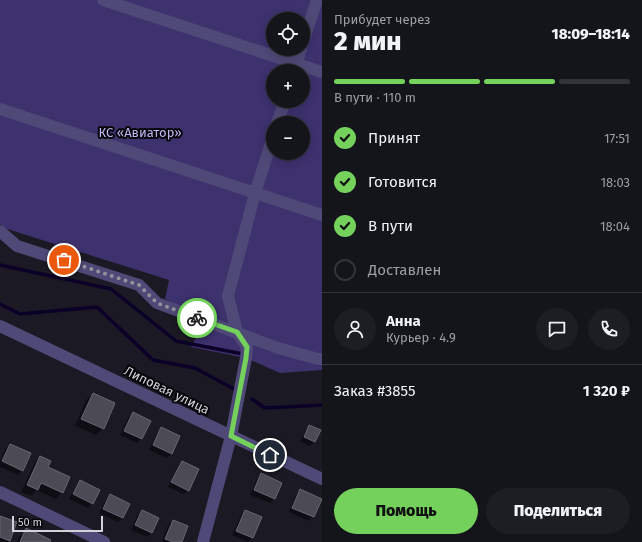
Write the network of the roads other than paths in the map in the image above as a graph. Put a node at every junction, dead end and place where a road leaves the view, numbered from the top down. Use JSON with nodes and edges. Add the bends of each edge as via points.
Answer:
{"nodes":[{"id":1,"x":103,"y":0,"type":"edge"},
{"id":2,"x":317,"y":0,"type":"edge"},
{"id":3,"x":310,"y":22,"type":"edge"},
{"id":4,"x":286,"y":64,"type":"edge"},
{"id":5,"x":310,"y":70,"type":"edge"},
{"id":6,"x":322,"y":72,"type":"edge"},
{"id":7,"x":0,"y":109,"type":"edge"},
{"id":8,"x":266,"y":159,"type":"edge"},
{"id":9,"x":255,"y":193,"type":"junction"},
{"id":10,"x":322,"y":215,"type":"edge"},
{"id":11,"x":0,"y":231,"type":"edge"},
{"id":12,"x":0,"y":326,"type":"edge"},
{"id":13,"x":237,"y":332,"type":"junction"},
{"id":14,"x":322,"y":359,"type":"edge"},
{"id":15,"x":231,"y":436,"type":"junction"},
{"id":16,"x":322,"y":479,"type":"edge"},
{"id":17,"x":0,"y":492,"type":"edge"},
{"id":18,"x":104,"y":542,"type":"edge"},
{"id":19,"x":203,"y":542,"type":"edge"}],
"edges":[{"from":1,"to":4,"type":"street"},
{"from":2,"to":3,"type":"street"},
{"from":5,"to":6,"type":"street"},
{"from":7,"to":9,"type":"street"},
{"from":8,"to":9,"type":"street"},
{"from":9,"to":10,"type":"street"},
{"from":9,"to":13,"type":"street","via":[[228,296]]},
{"from":11,"to":13,"type":"street","via":[[16,246],[139,285],[157,303]]},
{"from":12,"to":15,"type":"street","name":"Липовая улица"},
{"from":13,"to":14,"type":"street","via":[[278,348]]},
{"from":13,"to":15,"type":"street","via":[[247,347]]},
{"from":15,"to":16,"type":"street","name":"Липовая улица"},
{"from":15,"to":19,"type":"street"},
{"from":17,"to":18,"type":"street"}]}
